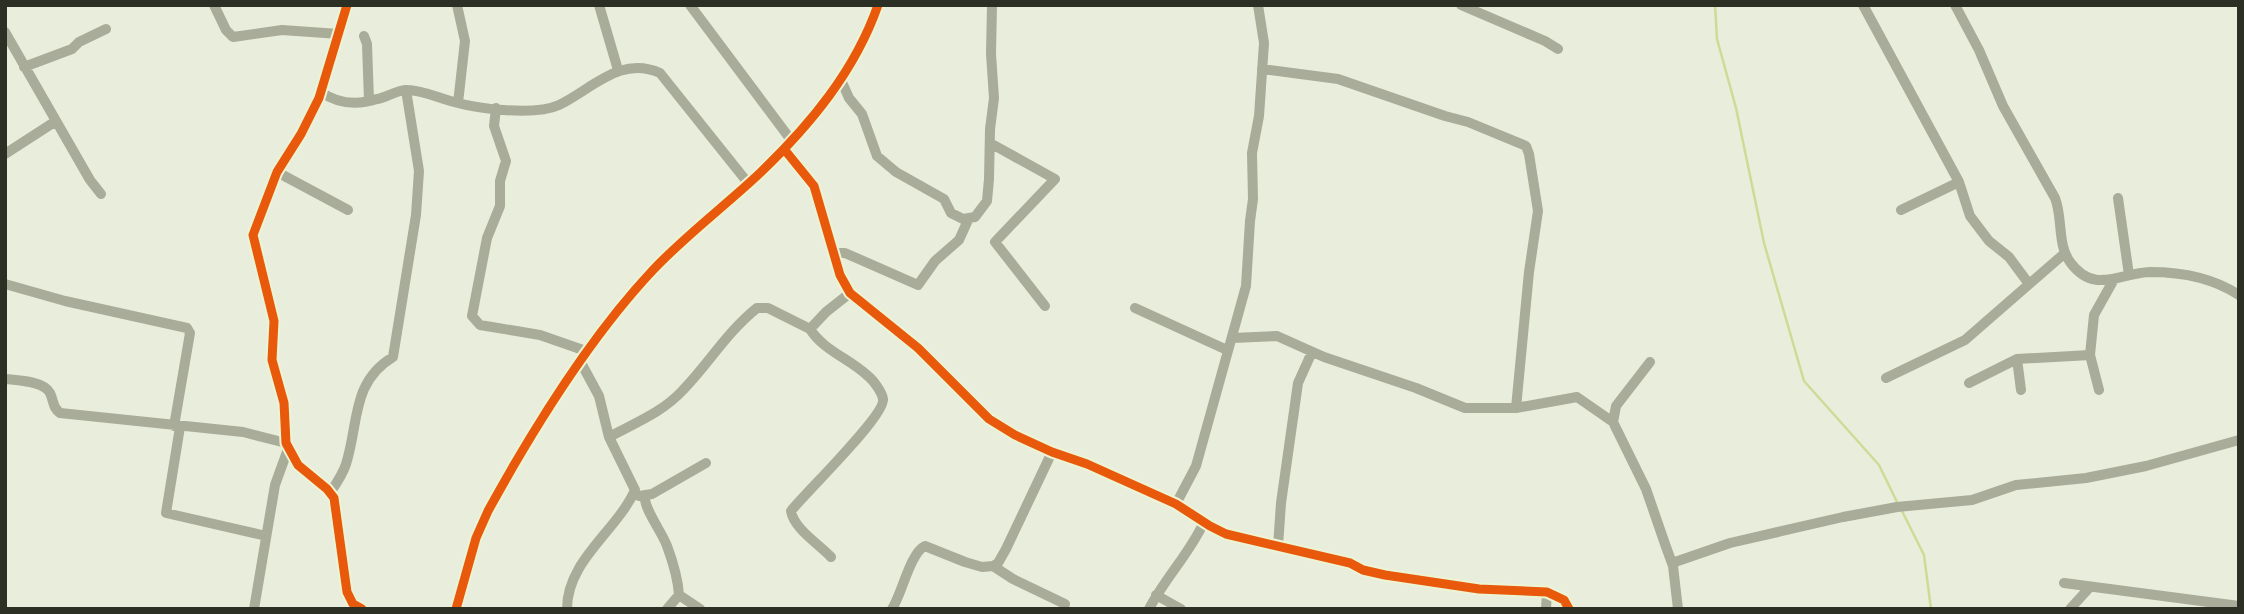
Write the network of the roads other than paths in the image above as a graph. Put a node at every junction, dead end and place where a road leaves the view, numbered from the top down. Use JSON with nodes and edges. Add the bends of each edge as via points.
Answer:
{"nodes":[{"id":1,"x":214,"y":5,"type":"edge"},
{"id":2,"x":347,"y":5,"type":"edge"},
{"id":3,"x":457,"y":5,"type":"edge"},
{"id":4,"x":599,"y":5,"type":"edge"},
{"id":5,"x":690,"y":5,"type":"edge"},
{"id":6,"x":878,"y":5,"type":"edge"},
{"id":7,"x":992,"y":5,"type":"edge"},
{"id":8,"x":1258,"y":5,"type":"edge"},
{"id":9,"x":1461,"y":5,"type":"edge"},
{"id":10,"x":1863,"y":5,"type":"edge"},
{"id":11,"x":1955,"y":5,"type":"edge"},
{"id":12,"x":107,"y":29,"type":"dead end"},
{"id":13,"x":5,"y":32,"type":"edge"},
{"id":14,"x":339,"y":34,"type":"junction"},
{"id":15,"x":364,"y":36,"type":"dead end"},
{"id":16,"x":1558,"y":49,"type":"dead end"},
{"id":17,"x":24,"y":67,"type":"junction"},
{"id":18,"x":1262,"y":69,"type":"junction"},
{"id":19,"x":618,"y":70,"type":"junction"},
{"id":20,"x":841,"y":80,"type":"junction"},
{"id":21,"x":406,"y":90,"type":"junction"},
{"id":22,"x":321,"y":92,"type":"junction"},
{"id":23,"x":369,"y":101,"type":"junction"},
{"id":24,"x":458,"y":103,"type":"junction"},
{"id":25,"x":496,"y":108,"type":"junction"},
{"id":26,"x":56,"y":121,"type":"junction"},
{"id":27,"x":990,"y":143,"type":"junction"},
{"id":28,"x":788,"y":144,"type":"junction"},
{"id":29,"x":5,"y":155,"type":"edge"},
{"id":30,"x":277,"y":173,"type":"junction"},
{"id":31,"x":1959,"y":182,"type":"junction"},
{"id":32,"x":748,"y":183,"type":"junction"},
{"id":33,"x":101,"y":194,"type":"dead end"},
{"id":34,"x":2118,"y":198,"type":"dead end"},
{"id":35,"x":348,"y":210,"type":"dead end"},
{"id":36,"x":1901,"y":210,"type":"dead end"},
{"id":37,"x":969,"y":218,"type":"junction"},
{"id":38,"x":833,"y":253,"type":"junction"},
{"id":39,"x":2065,"y":253,"type":"junction"},
{"id":40,"x":2129,"y":275,"type":"junction"},
{"id":41,"x":2113,"y":281,"type":"junction"},
{"id":42,"x":5,"y":284,"type":"edge"},
{"id":43,"x":2029,"y":284,"type":"junction"},
{"id":44,"x":849,"y":293,"type":"junction"},
{"id":45,"x":2239,"y":295,"type":"edge"},
{"id":46,"x":1045,"y":306,"type":"dead end"},
{"id":47,"x":1135,"y":308,"type":"dead end"},
{"id":48,"x":810,"y":329,"type":"junction"},
{"id":49,"x":1233,"y":338,"type":"junction"},
{"id":50,"x":1227,"y":350,"type":"junction"},
{"id":51,"x":1312,"y":352,"type":"junction"},
{"id":52,"x":2090,"y":355,"type":"junction"},
{"id":53,"x":583,"y":356,"type":"junction"},
{"id":54,"x":2017,"y":359,"type":"junction"},
{"id":55,"x":1650,"y":362,"type":"dead end"},
{"id":56,"x":1886,"y":378,"type":"dead end"},
{"id":57,"x":5,"y":379,"type":"edge"},
{"id":58,"x":1969,"y":383,"type":"dead end"},
{"id":59,"x":2021,"y":390,"type":"dead end"},
{"id":60,"x":2099,"y":390,"type":"dead end"},
{"id":61,"x":1516,"y":408,"type":"junction"},
{"id":62,"x":1613,"y":422,"type":"junction"},
{"id":63,"x":177,"y":426,"type":"junction"},
{"id":64,"x":609,"y":437,"type":"junction"},
{"id":65,"x":2239,"y":440,"type":"edge"},
{"id":66,"x":287,"y":446,"type":"junction"},
{"id":67,"x":1052,"y":452,"type":"junction"},
{"id":68,"x":706,"y":463,"type":"dead end"},
{"id":69,"x":330,"y":493,"type":"junction"},
{"id":70,"x":633,"y":496,"type":"junction"},
{"id":71,"x":645,"y":496,"type":"junction"},
{"id":72,"x":1176,"y":504,"type":"junction"},
{"id":73,"x":1204,"y":522,"type":"junction"},
{"id":74,"x":266,"y":536,"type":"junction"},
{"id":75,"x":1278,"y":546,"type":"junction"},
{"id":76,"x":831,"y":557,"type":"dead end"},
{"id":77,"x":993,"y":566,"type":"junction"},
{"id":78,"x":1673,"y":566,"type":"junction"},
{"id":79,"x":2064,"y":583,"type":"dead end"},
{"id":80,"x":2090,"y":587,"type":"junction"},
{"id":81,"x":1547,"y":592,"type":"junction"},
{"id":82,"x":679,"y":595,"type":"junction"},
{"id":83,"x":1156,"y":595,"type":"junction"},
{"id":84,"x":1065,"y":604,"type":"dead end"},
{"id":85,"x":357,"y":606,"type":"edge"},
{"id":86,"x":2239,"y":606,"type":"edge"},
{"id":87,"x":254,"y":609,"type":"edge"},
{"id":88,"x":341,"y":609,"type":"edge"},
{"id":89,"x":456,"y":609,"type":"edge"},
{"id":90,"x":567,"y":609,"type":"edge"},
{"id":91,"x":667,"y":609,"type":"edge"},
{"id":92,"x":700,"y":609,"type":"edge"},
{"id":93,"x":892,"y":609,"type":"edge"},
{"id":94,"x":1149,"y":609,"type":"edge"},
{"id":95,"x":1181,"y":609,"type":"edge"},
{"id":96,"x":1546,"y":609,"type":"edge"},
{"id":97,"x":1569,"y":609,"type":"edge"},
{"id":98,"x":1678,"y":609,"type":"edge"},
{"id":99,"x":2070,"y":609,"type":"edge"}],
"edges":[{"from":1,"to":14,"type":"street","via":[[233,37],[282,30]]},
{"from":2,"to":14,"type":"street"},
{"from":3,"to":24,"type":"street","via":[[465,41]]},
{"from":4,"to":19,"type":"street"},
{"from":5,"to":28,"type":"street"},
{"from":6,"to":20,"type":"street","via":[[867,37]]},
{"from":7,"to":27,"type":"street"},
{"from":8,"to":18,"type":"street","via":[[1264,43]]},
{"from":9,"to":16,"type":"street"},
{"from":10,"to":31,"type":"street"},
{"from":11,"to":39,"type":"street","via":[[2003,106],[2056,198]]},
{"from":12,"to":17,"type":"street","via":[[72,49]]},
{"from":13,"to":17,"type":"street"},
{"from":14,"to":22,"type":"street"},
{"from":15,"to":23,"type":"street"},
{"from":17,"to":26,"type":"street"},
{"from":18,"to":49,"type":"street","via":[[1252,153],[1249,271]]},
{"from":18,"to":61,"type":"street","via":[[1338,79],[1526,146],[1538,211]]},
{"from":19,"to":25,"type":"street","via":[[551,108]]},
{"from":19,"to":32,"type":"street","via":[[636,67],[660,73]]},
{"from":20,"to":28,"type":"street"},
{"from":20,"to":37,"type":"street","via":[[862,114],[877,156],[944,199],[951,213]]},
{"from":21,"to":23,"type":"street"},
{"from":21,"to":24,"type":"street"},
{"from":21,"to":69,"type":"street","via":[[419,171],[397,343],[393,357],[378,366],[364,392],[346,464]]},
{"from":22,"to":23,"type":"street","via":[[343,102]]},
{"from":22,"to":30,"type":"street"},
{"from":24,"to":25,"type":"street"},
{"from":25,"to":53,"type":"street","via":[[494,126],[506,161],[500,206],[487,238],[472,316],[481,325],[540,335]]},
{"from":26,"to":29,"type":"street"},
{"from":26,"to":33,"type":"street"},
{"from":27,"to":37,"type":"street","via":[[987,201]]},
{"from":27,"to":46,"type":"street","via":[[1055,178],[995,242]]},
{"from":28,"to":32,"type":"street"},
{"from":28,"to":38,"type":"street","via":[[814,186]]},
{"from":30,"to":35,"type":"street"},
{"from":30,"to":66,"type":"street","via":[[253,239],[274,321],[272,360],[284,403]]},
{"from":31,"to":36,"type":"street"},
{"from":31,"to":43,"type":"street","via":[[1970,216]]},
{"from":32,"to":53,"type":"street","via":[[653,271]]},
{"from":34,"to":40,"type":"street"},
{"from":37,"to":38,"type":"street","via":[[959,240],[935,261],[918,285],[845,253]]},
{"from":38,"to":44,"type":"street"},
{"from":39,"to":41,"type":"street","via":[[2080,273]]},
{"from":39,"to":43,"type":"street"},
{"from":40,"to":41,"type":"street"},
{"from":40,"to":45,"type":"street","via":[[2184,275],[2219,284]]},
{"from":41,"to":52,"type":"street","via":[[2094,316]]},
{"from":42,"to":63,"type":"street","via":[[187,328],[190,334]]},
{"from":43,"to":56,"type":"street","via":[[1965,340]]},
{"from":44,"to":48,"type":"street"},
{"from":44,"to":67,"type":"street","via":[[919,348],[989,419]]},
{"from":47,"to":50,"type":"street"},
{"from":48,"to":64,"type":"street","via":[[768,308],[757,309],[665,407]]},
{"from":48,"to":76,"type":"street","via":[[816,339],[871,378],[883,398],[882,409],[857,440],[791,510],[800,528]]},
{"from":49,"to":50,"type":"street"},
{"from":49,"to":51,"type":"street","via":[[1277,336]]},
{"from":50,"to":72,"type":"street","via":[[1196,466]]},
{"from":51,"to":61,"type":"street","via":[[1465,408]]},
{"from":51,"to":75,"type":"street","via":[[1298,383]]},
{"from":52,"to":54,"type":"street"},
{"from":52,"to":60,"type":"street"},
{"from":53,"to":64,"type":"street"},
{"from":53,"to":89,"type":"street","via":[[488,511]]},
{"from":54,"to":58,"type":"street"},
{"from":54,"to":59,"type":"street"},
{"from":55,"to":62,"type":"street","via":[[1616,407]]},
{"from":57,"to":63,"type":"street","via":[[44,387],[60,413]]},
{"from":61,"to":62,"type":"street","via":[[1577,397]]},
{"from":62,"to":78,"type":"street","via":[[1646,489]]},
{"from":63,"to":66,"type":"street","via":[[243,432]]},
{"from":63,"to":74,"type":"street","via":[[166,513]]},
{"from":64,"to":70,"type":"street","via":[[635,490]]},
{"from":65,"to":78,"type":"street","via":[[2098,476],[2016,485],[1972,500],[1897,507],[1805,525],[1730,543]]},
{"from":66,"to":69,"type":"street","via":[[298,465]]},
{"from":66,"to":74,"type":"street"},
{"from":67,"to":72,"type":"street"},
{"from":67,"to":77,"type":"street","via":[[1006,549]]},
{"from":68,"to":71,"type":"street"},
{"from":69,"to":85,"type":"street","via":[[336,505],[347,592]]},
{"from":70,"to":71,"type":"street"},
{"from":70,"to":90,"type":"street","via":[[576,574]]},
{"from":71,"to":82,"type":"street","via":[[644,505],[668,548]]},
{"from":72,"to":73,"type":"street"},
{"from":73,"to":75,"type":"street","via":[[1226,534]]},
{"from":73,"to":83,"type":"street"},
{"from":74,"to":87,"type":"street"},
{"from":75,"to":81,"type":"street","via":[[1385,575],[1479,589]]},
{"from":77,"to":84,"type":"street"},
{"from":77,"to":93,"type":"street","via":[[982,567],[925,546],[913,558]]},
{"from":78,"to":98,"type":"street"},
{"from":79,"to":80,"type":"street"},
{"from":80,"to":86,"type":"street"},
{"from":80,"to":99,"type":"street"},
{"from":81,"to":96,"type":"street"},
{"from":81,"to":97,"type":"street","via":[[1564,600]]},
{"from":82,"to":91,"type":"street"},
{"from":82,"to":92,"type":"street"},
{"from":83,"to":94,"type":"street"},
{"from":83,"to":95,"type":"street"},
{"from":85,"to":88,"type":"street"}]}
